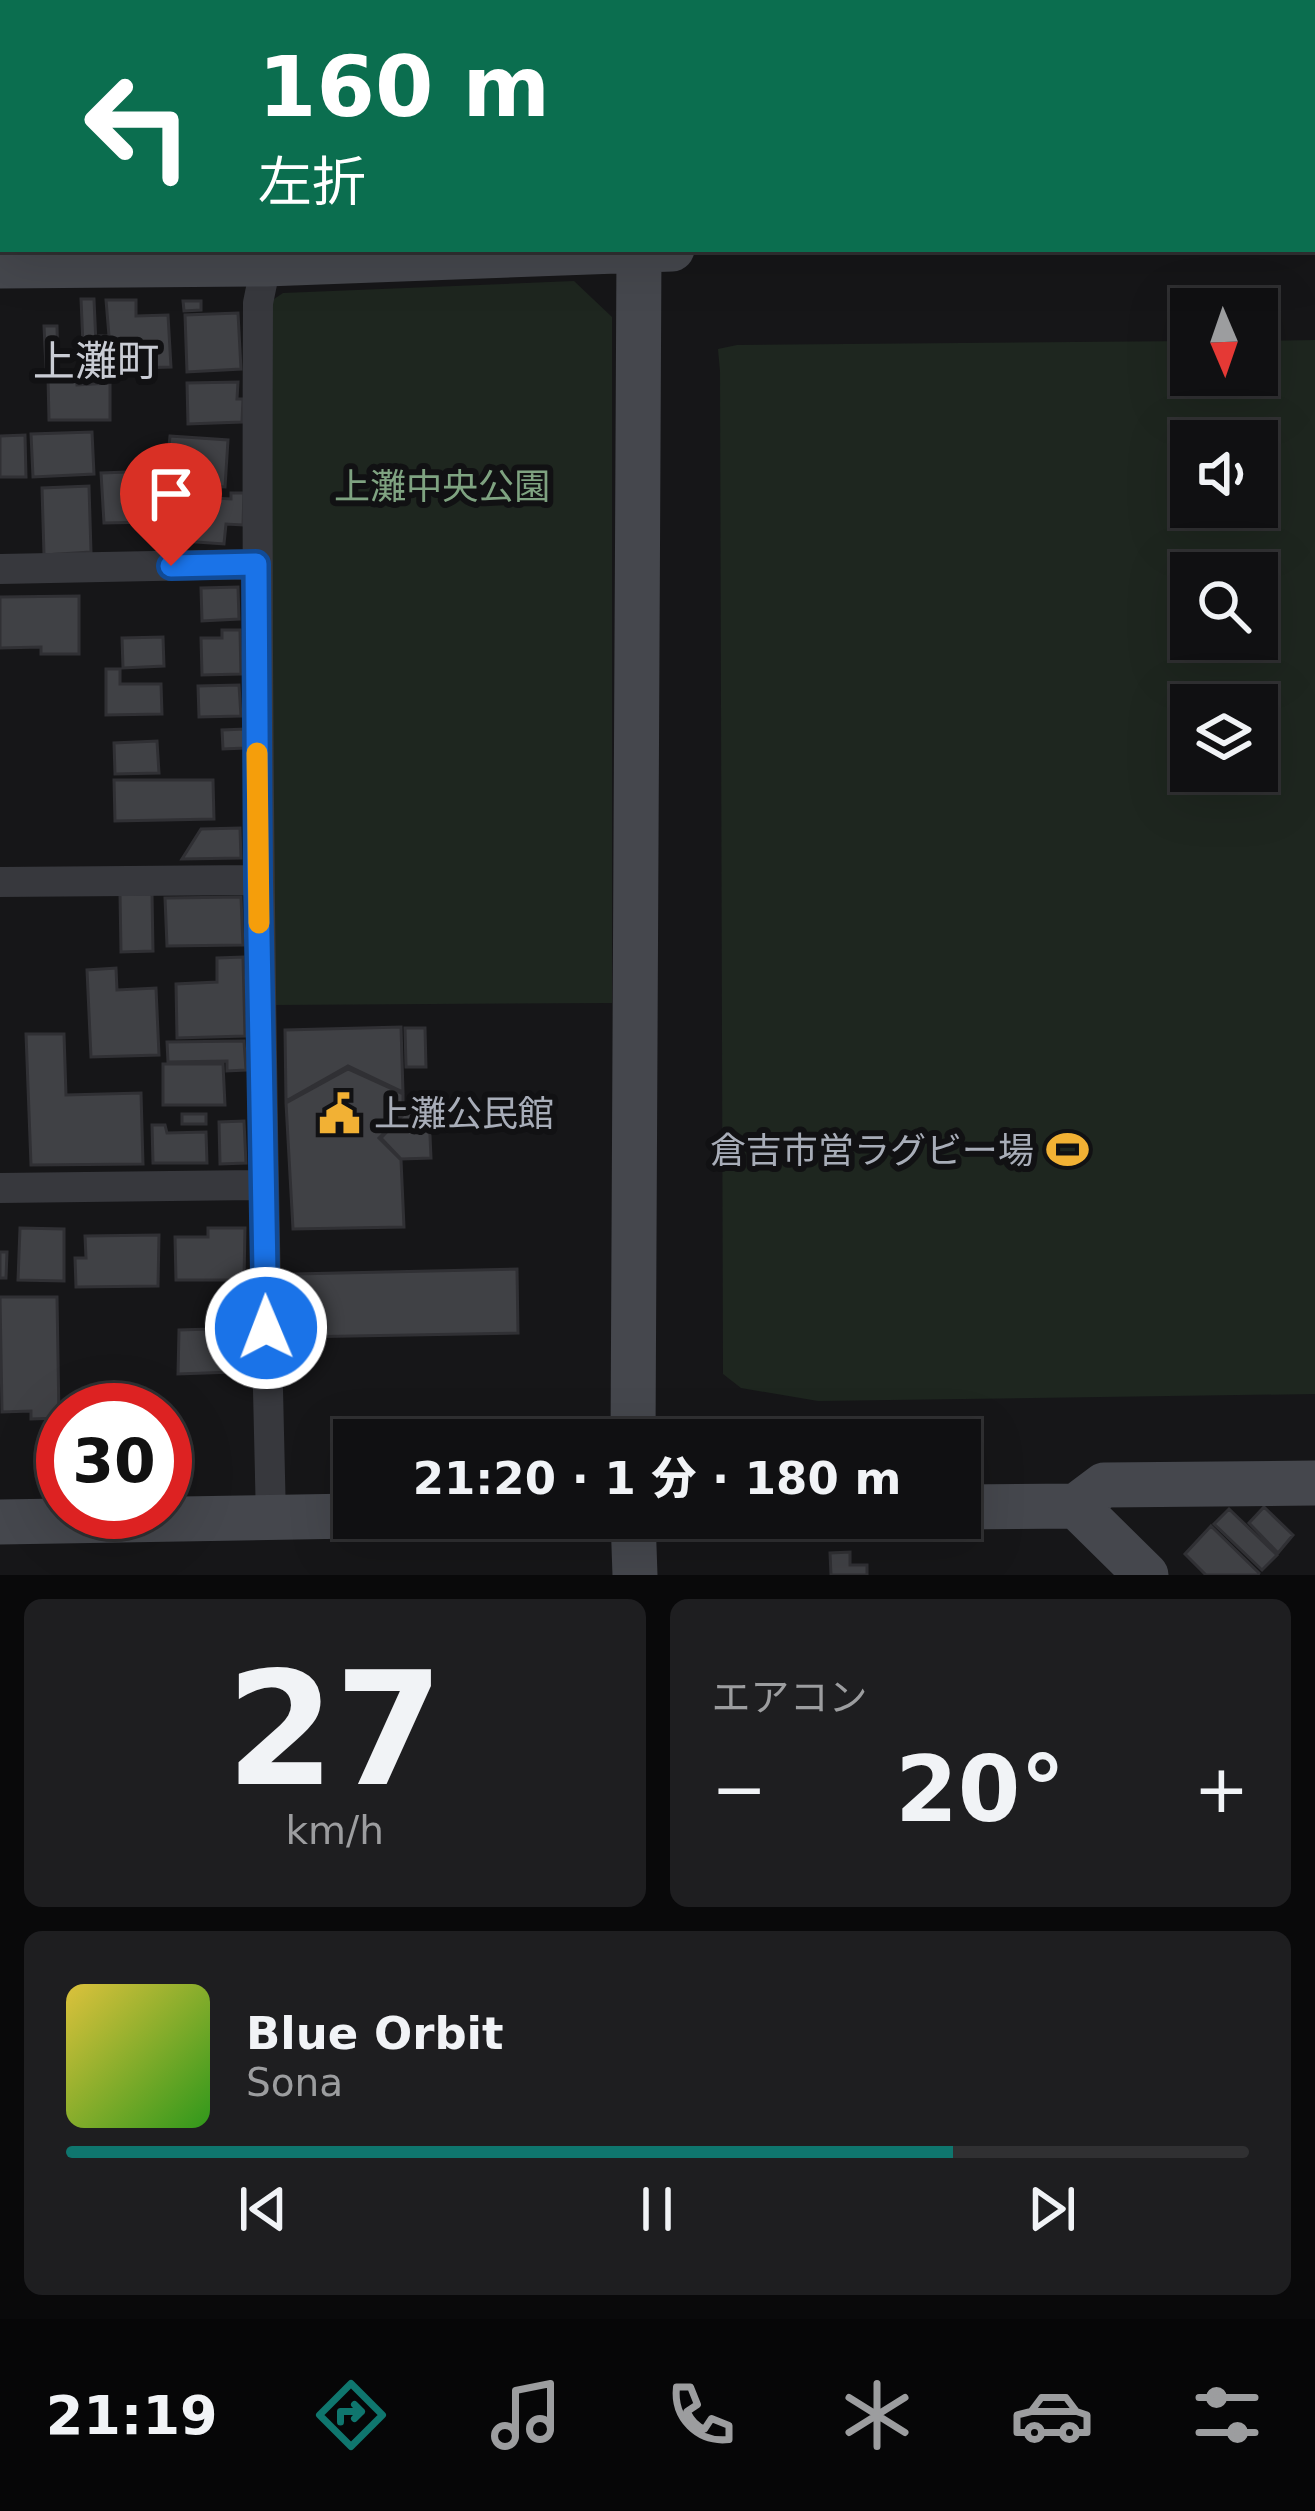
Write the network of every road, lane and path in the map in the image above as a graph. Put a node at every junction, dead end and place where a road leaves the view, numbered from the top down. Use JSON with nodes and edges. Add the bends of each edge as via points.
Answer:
{"nodes":[{"id":1,"x":532,"y":252,"type":"edge"},
{"id":2,"x":650,"y":252,"type":"edge"},
{"id":3,"x":415,"y":254,"type":"edge"},
{"id":4,"x":266,"y":257,"type":"edge"},
{"id":5,"x":0,"y":266,"type":"edge"},
{"id":6,"x":256,"y":564,"type":"junction"},
{"id":7,"x":0,"y":569,"type":"edge"},
{"id":8,"x":258,"y":880,"type":"junction"},
{"id":9,"x":0,"y":882,"type":"edge"},
{"id":10,"x":263,"y":1185,"type":"junction"},
{"id":11,"x":0,"y":1188,"type":"edge"},
{"id":12,"x":633,"y":1419,"type":"edge"},
{"id":13,"x":1315,"y":1484,"type":"edge"},
{"id":14,"x":1076,"y":1506,"type":"junction"},
{"id":15,"x":981,"y":1507,"type":"edge"},
{"id":16,"x":333,"y":1517,"type":"edge"},
{"id":17,"x":271,"y":1518,"type":"junction"},
{"id":18,"x":0,"y":1522,"type":"edge"},
{"id":19,"x":634,"y":1539,"type":"edge"},
{"id":20,"x":635,"y":1575,"type":"edge"},
{"id":21,"x":1146,"y":1575,"type":"edge"}],
"edges":[{"from":1,"to":3,"type":"street"},
{"from":2,"to":12,"type":"street"},
{"from":3,"to":4,"type":"street"},
{"from":4,"to":5,"type":"street"},
{"from":4,"to":6,"type":"street","via":[[258,303]]},
{"from":6,"to":7,"type":"street"},
{"from":6,"to":8,"type":"street"},
{"from":8,"to":9,"type":"street"},
{"from":8,"to":10,"type":"street"},
{"from":10,"to":11,"type":"street"},
{"from":10,"to":17,"type":"street"},
{"from":13,"to":14,"type":"street","via":[[1105,1484]]},
{"from":14,"to":15,"type":"street"},
{"from":14,"to":21,"type":"street"},
{"from":16,"to":17,"type":"street"},
{"from":17,"to":18,"type":"street"},
{"from":19,"to":20,"type":"street"}]}
